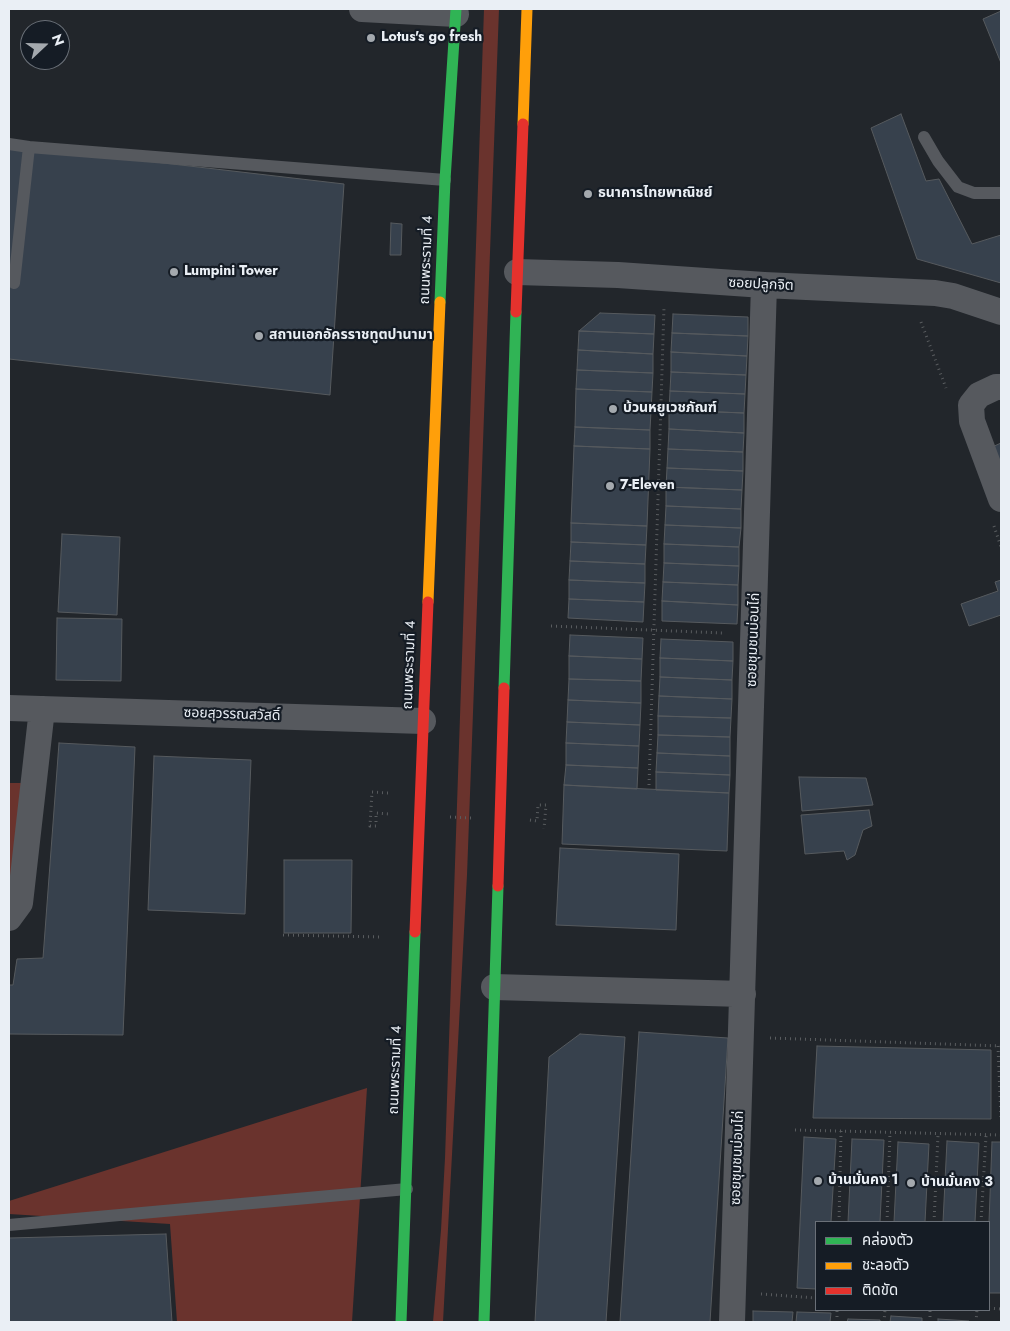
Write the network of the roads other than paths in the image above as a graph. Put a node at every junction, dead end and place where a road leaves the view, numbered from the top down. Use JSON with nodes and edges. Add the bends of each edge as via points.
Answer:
{"nodes":[{"id":1,"x":362,"y":9,"type":"edge"},
{"id":2,"x":527,"y":9,"type":"edge"},
{"id":3,"x":456,"y":11,"type":"edge"},
{"id":4,"x":924,"y":137,"type":"dead end"},
{"id":5,"x":9,"y":144,"type":"edge"},
{"id":6,"x":28,"y":147,"type":"junction"},
{"id":7,"x":445,"y":180,"type":"junction"},
{"id":8,"x":1001,"y":193,"type":"edge"},
{"id":9,"x":517,"y":272,"type":"junction"},
{"id":10,"x":14,"y":283,"type":"dead end"},
{"id":11,"x":764,"y":285,"type":"junction"},
{"id":12,"x":1001,"y":312,"type":"edge"},
{"id":13,"x":1001,"y":387,"type":"edge"},
{"id":14,"x":1001,"y":499,"type":"edge"},
{"id":15,"x":9,"y":708,"type":"edge"},
{"id":16,"x":42,"y":709,"type":"junction"},
{"id":17,"x":423,"y":721,"type":"junction"},
{"id":18,"x":9,"y":918,"type":"edge"},
{"id":19,"x":494,"y":987,"type":"junction"},
{"id":20,"x":743,"y":994,"type":"junction"},
{"id":21,"x":407,"y":1189,"type":"junction"},
{"id":22,"x":9,"y":1225,"type":"edge"},
{"id":23,"x":401,"y":1322,"type":"edge"},
{"id":24,"x":484,"y":1322,"type":"edge"},
{"id":25,"x":732,"y":1322,"type":"edge"}],
"edges":[{"from":1,"to":3,"type":"street"},
{"from":2,"to":9,"type":"main road"},
{"from":3,"to":7,"type":"main road","name":"ถนนพระรามที่ 4"},
{"from":4,"to":8,"type":"lane","via":[[958,186],[974,193]]},
{"from":5,"to":6,"type":"lane"},
{"from":6,"to":7,"type":"lane"},
{"from":6,"to":10,"type":"lane"},
{"from":7,"to":17,"type":"main road","name":"ถนนพระรามที่ 4"},
{"from":9,"to":11,"type":"street","name":"ซอยปลูกจิต"},
{"from":9,"to":19,"type":"main road"},
{"from":11,"to":12,"type":"street","name":"ซอยปลูกจิต","via":[[935,293]]},
{"from":11,"to":20,"type":"street","name":"ซอยชุมชนบ่อนไก่"},
{"from":13,"to":14,"type":"street","via":[[979,395],[971,405],[972,421]]},
{"from":15,"to":16,"type":"street","name":"ซอยสุวรรณสวัสดิ์"},
{"from":16,"to":17,"type":"street","name":"ซอยสุวรรณสวัสดิ์"},
{"from":16,"to":18,"type":"street","via":[[20,903]]},
{"from":17,"to":21,"type":"main road","name":"ถนนพระรามที่ 4"},
{"from":19,"to":20,"type":"street"},
{"from":19,"to":24,"type":"main road"},
{"from":20,"to":25,"type":"street","name":"ซอยชุมชนบ่อนไก่"},
{"from":21,"to":22,"type":"lane"},
{"from":21,"to":23,"type":"main road","name":"ถนนพระรามที่ 4"}]}
